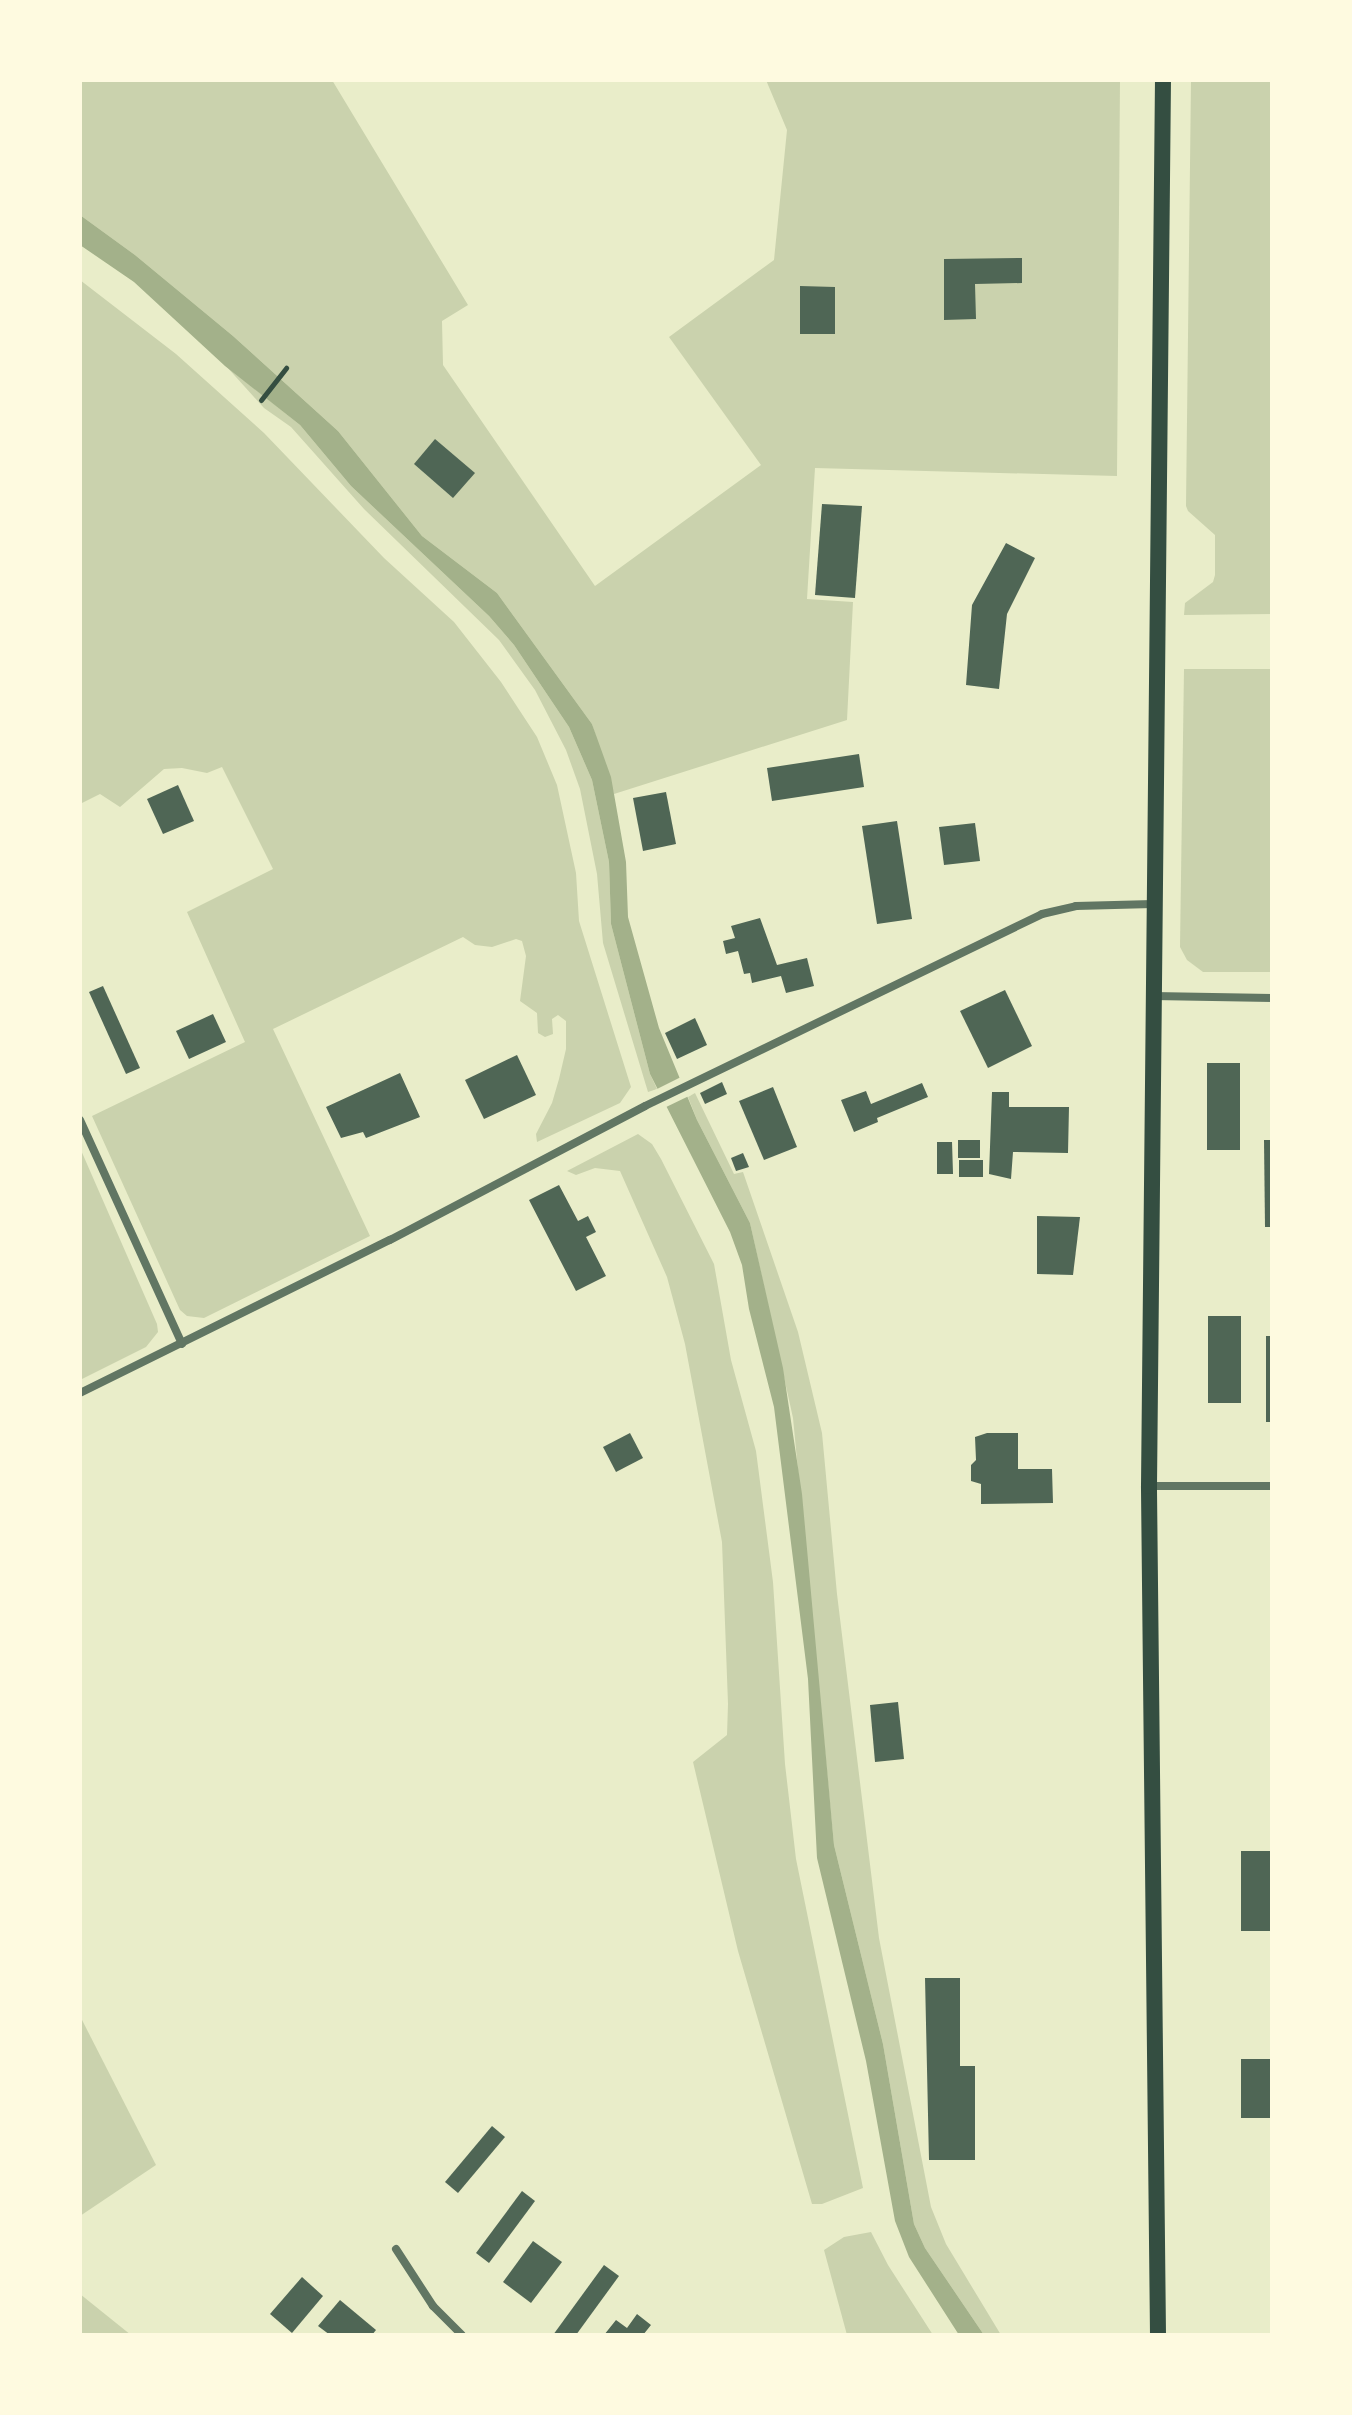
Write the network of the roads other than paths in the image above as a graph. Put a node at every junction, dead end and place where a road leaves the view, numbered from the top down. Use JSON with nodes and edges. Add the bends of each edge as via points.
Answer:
{"nodes":[{"id":1,"x":1163,"y":80,"type":"edge"},
{"id":2,"x":1153,"y":904,"type":"junction"},
{"id":3,"x":1153,"y":996,"type":"junction"},
{"id":4,"x":1272,"y":998,"type":"edge"},
{"id":5,"x":80,"y":1120,"type":"edge"},
{"id":6,"x":182,"y":1344,"type":"junction"},
{"id":7,"x":80,"y":1393,"type":"edge"},
{"id":8,"x":1149,"y":1486,"type":"junction"},
{"id":9,"x":1272,"y":1486,"type":"edge"},
{"id":10,"x":396,"y":2249,"type":"dead end"},
{"id":11,"x":462,"y":2335,"type":"edge"},
{"id":12,"x":1158,"y":2335,"type":"edge"}],
"edges":[{"from":1,"to":2,"type":"main road"},
{"from":2,"to":3,"type":"main road"},
{"from":2,"to":6,"type":"street","via":[[1076,906],[1042,914],[696,1081]]},
{"from":3,"to":4,"type":"street"},
{"from":3,"to":8,"type":"main road"},
{"from":5,"to":6,"type":"street"},
{"from":6,"to":7,"type":"street"},
{"from":8,"to":9,"type":"street"},
{"from":8,"to":12,"type":"main road"},
{"from":10,"to":11,"type":"street","via":[[433,2306]]}]}
